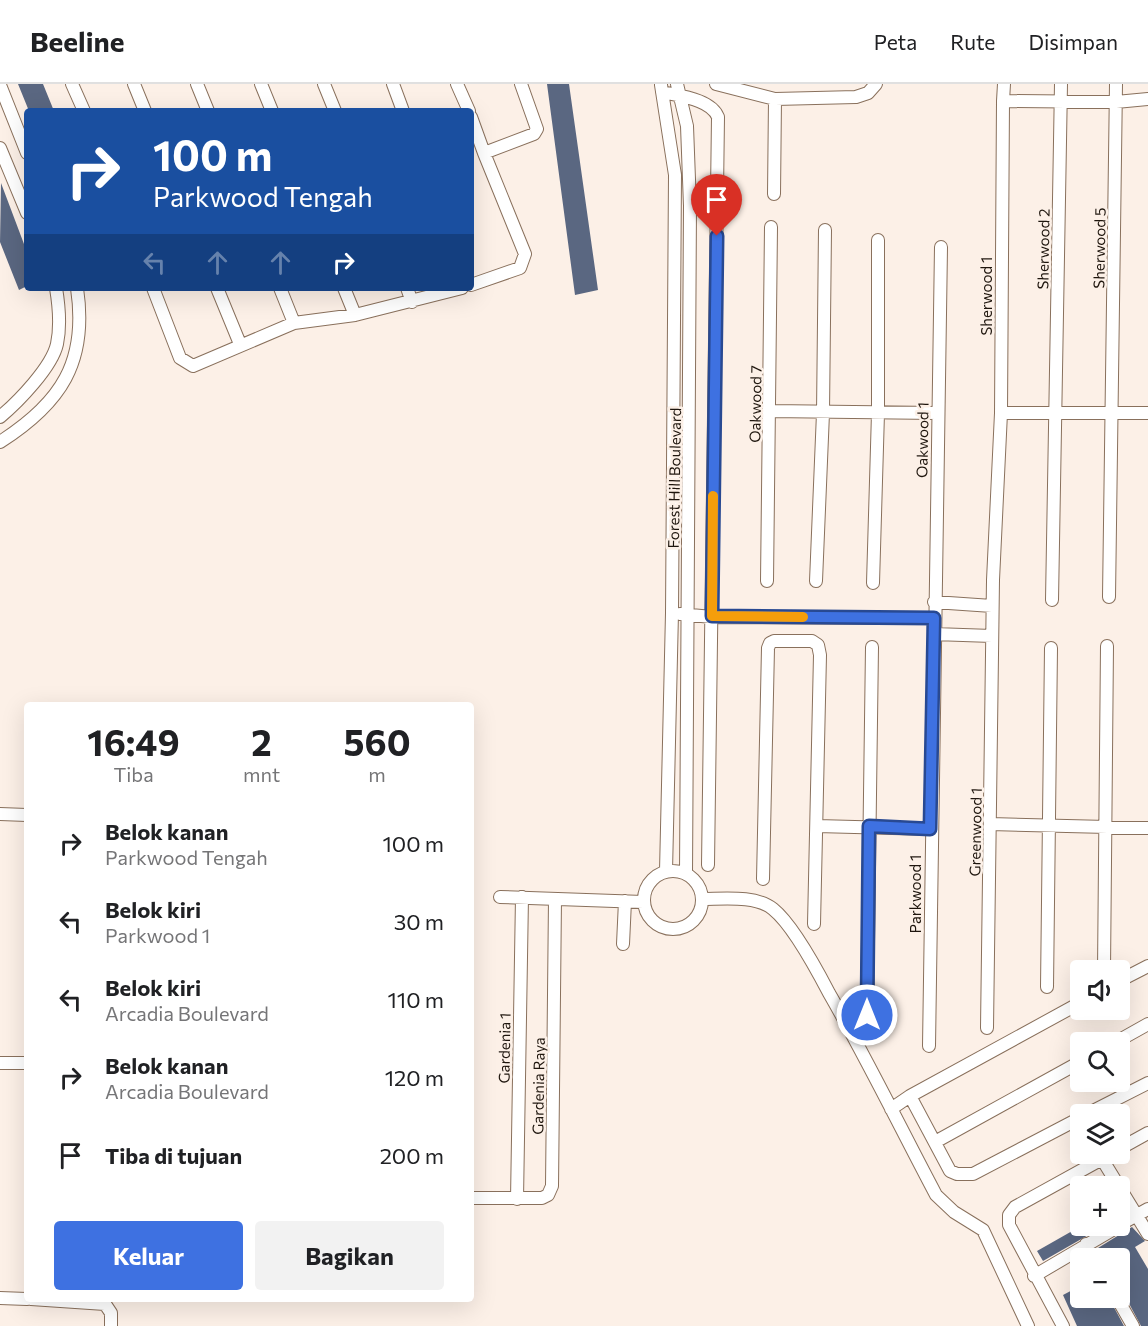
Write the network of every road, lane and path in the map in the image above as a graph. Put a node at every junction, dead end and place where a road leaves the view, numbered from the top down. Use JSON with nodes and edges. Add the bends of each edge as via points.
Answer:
{"nodes":[{"id":1,"x":72,"y":84,"type":"edge"},
{"id":2,"x":134,"y":84,"type":"edge"},
{"id":3,"x":197,"y":84,"type":"edge"},
{"id":4,"x":261,"y":84,"type":"edge"},
{"id":5,"x":324,"y":84,"type":"edge"},
{"id":6,"x":393,"y":84,"type":"edge"},
{"id":7,"x":457,"y":84,"type":"edge"},
{"id":8,"x":521,"y":84,"type":"edge"},
{"id":9,"x":716,"y":84,"type":"edge"},
{"id":10,"x":876,"y":84,"type":"edge"},
{"id":11,"x":1004,"y":84,"type":"edge"},
{"id":12,"x":1061,"y":84,"type":"edge"},
{"id":13,"x":1116,"y":84,"type":"edge"},
{"id":14,"x":0,"y":85,"type":"edge"},
{"id":15,"x":662,"y":88,"type":"edge"},
{"id":16,"x":678,"y":90,"type":"edge"},
{"id":17,"x":775,"y":99,"type":"junction"},
{"id":18,"x":1148,"y":99,"type":"edge"},
{"id":19,"x":1003,"y":101,"type":"junction"},
{"id":20,"x":1116,"y":102,"type":"junction"},
{"id":21,"x":1060,"y":103,"type":"junction"},
{"id":22,"x":83,"y":108,"type":"edge"},
{"id":23,"x":144,"y":108,"type":"edge"},
{"id":24,"x":207,"y":108,"type":"edge"},
{"id":25,"x":271,"y":108,"type":"edge"},
{"id":26,"x":334,"y":108,"type":"edge"},
{"id":27,"x":402,"y":108,"type":"edge"},
{"id":28,"x":466,"y":108,"type":"edge"},
{"id":29,"x":474,"y":127,"type":"edge"},
{"id":30,"x":24,"y":145,"type":"edge"},
{"id":31,"x":0,"y":148,"type":"edge"},
{"id":32,"x":484,"y":153,"type":"junction"},
{"id":33,"x":774,"y":194,"type":"dead end"},
{"id":34,"x":24,"y":206,"type":"edge"},
{"id":35,"x":771,"y":227,"type":"dead end"},
{"id":36,"x":825,"y":230,"type":"dead end"},
{"id":37,"x":878,"y":240,"type":"dead end"},
{"id":38,"x":941,"y":247,"type":"dead end"},
{"id":39,"x":474,"y":283,"type":"edge"},
{"id":40,"x":57,"y":291,"type":"edge"},
{"id":41,"x":77,"y":291,"type":"edge"},
{"id":42,"x":154,"y":291,"type":"edge"},
{"id":43,"x":218,"y":291,"type":"edge"},
{"id":44,"x":281,"y":291,"type":"edge"},
{"id":45,"x":345,"y":291,"type":"edge"},
{"id":46,"x":408,"y":291,"type":"edge"},
{"id":47,"x":449,"y":291,"type":"edge"},
{"id":48,"x":412,"y":302,"type":"junction"},
{"id":49,"x":355,"y":315,"type":"junction"},
{"id":50,"x":294,"y":323,"type":"junction"},
{"id":51,"x":240,"y":344,"type":"junction"},
{"id":52,"x":770,"y":411,"type":"junction"},
{"id":53,"x":1148,"y":412,"type":"edge"},
{"id":54,"x":823,"y":413,"type":"junction"},
{"id":55,"x":878,"y":413,"type":"junction"},
{"id":56,"x":937,"y":413,"type":"junction"},
{"id":57,"x":1001,"y":413,"type":"junction"},
{"id":58,"x":1056,"y":414,"type":"junction"},
{"id":59,"x":1111,"y":414,"type":"junction"},
{"id":60,"x":0,"y":417,"type":"edge"},
{"id":61,"x":0,"y":442,"type":"edge"},
{"id":62,"x":767,"y":581,"type":"dead end"},
{"id":63,"x":816,"y":581,"type":"dead end"},
{"id":64,"x":873,"y":583,"type":"dead end"},
{"id":65,"x":1108,"y":597,"type":"dead end"},
{"id":66,"x":1052,"y":600,"type":"dead end"},
{"id":67,"x":934,"y":602,"type":"junction"},
{"id":68,"x":992,"y":606,"type":"junction"},
{"id":69,"x":672,"y":613,"type":"junction"},
{"id":70,"x":688,"y":614,"type":"junction"},
{"id":71,"x":712,"y":616,"type":"junction"},
{"id":72,"x":934,"y":618,"type":"junction"},
{"id":73,"x":934,"y":634,"type":"junction"},
{"id":74,"x":992,"y":636,"type":"junction"},
{"id":75,"x":1107,"y":646,"type":"dead end"},
{"id":76,"x":873,"y":647,"type":"dead end"},
{"id":77,"x":1051,"y":648,"type":"dead end"},
{"id":78,"x":0,"y":814,"type":"edge"},
{"id":79,"x":24,"y":815,"type":"edge"},
{"id":80,"x":990,"y":824,"type":"junction"},
{"id":81,"x":1050,"y":825,"type":"junction"},
{"id":82,"x":817,"y":826,"type":"junction"},
{"id":83,"x":869,"y":826,"type":"junction"},
{"id":84,"x":1106,"y":828,"type":"junction"},
{"id":85,"x":1148,"y":828,"type":"edge"},
{"id":86,"x":930,"y":829,"type":"junction"},
{"id":87,"x":708,"y":865,"type":"dead end"},
{"id":88,"x":666,"y":871,"type":"junction"},
{"id":89,"x":686,"y":874,"type":"junction"},
{"id":90,"x":763,"y":879,"type":"dead end"},
{"id":91,"x":500,"y":897,"type":"dead end"},
{"id":92,"x":522,"y":897,"type":"junction"},
{"id":93,"x":555,"y":899,"type":"junction"},
{"id":94,"x":702,"y":899,"type":"junction"},
{"id":95,"x":626,"y":901,"type":"junction"},
{"id":96,"x":643,"y":902,"type":"junction"},
{"id":97,"x":814,"y":924,"type":"dead end"},
{"id":98,"x":623,"y":944,"type":"dead end"},
{"id":99,"x":1104,"y":960,"type":"edge"},
{"id":100,"x":1148,"y":966,"type":"edge"},
{"id":101,"x":1130,"y":975,"type":"edge"},
{"id":102,"x":1047,"y":987,"type":"dead end"},
{"id":103,"x":1070,"y":1008,"type":"edge"},
{"id":104,"x":867,"y":1015,"type":"dead end"},
{"id":105,"x":1148,"y":1024,"type":"edge"},
{"id":106,"x":987,"y":1028,"type":"dead end"},
{"id":107,"x":1130,"y":1034,"type":"edge"},
{"id":108,"x":929,"y":1046,"type":"dead end"},
{"id":109,"x":0,"y":1063,"type":"edge"},
{"id":110,"x":24,"y":1063,"type":"edge"},
{"id":111,"x":1070,"y":1068,"type":"edge"},
{"id":112,"x":1148,"y":1083,"type":"edge"},
{"id":113,"x":910,"y":1096,"type":"junction"},
{"id":114,"x":1107,"y":1104,"type":"edge"},
{"id":115,"x":891,"y":1109,"type":"junction"},
{"id":116,"x":1070,"y":1123,"type":"edge"},
{"id":117,"x":1148,"y":1133,"type":"edge"},
{"id":118,"x":935,"y":1142,"type":"junction"},
{"id":119,"x":1130,"y":1143,"type":"edge"},
{"id":120,"x":1092,"y":1164,"type":"edge"},
{"id":121,"x":1111,"y":1164,"type":"edge"},
{"id":122,"x":474,"y":1198,"type":"edge"},
{"id":123,"x":517,"y":1199,"type":"junction"},
{"id":124,"x":1143,"y":1212,"type":"edge"},
{"id":125,"x":1130,"y":1220,"type":"edge"},
{"id":126,"x":1148,"y":1234,"type":"edge"},
{"id":127,"x":1101,"y":1236,"type":"edge"},
{"id":128,"x":1086,"y":1244,"type":"junction"},
{"id":129,"x":1088,"y":1248,"type":"edge"},
{"id":130,"x":1034,"y":1276,"type":"junction"},
{"id":131,"x":0,"y":1298,"type":"edge"},
{"id":132,"x":24,"y":1299,"type":"edge"},
{"id":133,"x":75,"y":1302,"type":"edge"},
{"id":134,"x":1123,"y":1308,"type":"edge"},
{"id":135,"x":111,"y":1326,"type":"edge"},
{"id":136,"x":1028,"y":1326,"type":"edge"},
{"id":137,"x":1063,"y":1326,"type":"edge"},
{"id":138,"x":1133,"y":1326,"type":"edge"}],
"edges":[{"from":1,"to":22,"type":"street"},
{"from":2,"to":23,"type":"street"},
{"from":3,"to":24,"type":"street"},
{"from":4,"to":25,"type":"street"},
{"from":5,"to":26,"type":"street"},
{"from":6,"to":27,"type":"street"},
{"from":7,"to":28,"type":"street"},
{"from":8,"to":32,"type":"street","via":[[537,129],[534,134]]},
{"from":9,"to":17,"type":"street"},
{"from":10,"to":17,"type":"street","via":[[867,93],[856,96]]},
{"from":11,"to":19,"type":"street","name":"Sherwood 1"},
{"from":12,"to":21,"type":"street","name":"Sherwood 2"},
{"from":13,"to":20,"type":"street","name":"Sherwood 5"},
{"from":14,"to":30,"type":"street"},
{"from":15,"to":16,"type":"street"},
{"from":15,"to":69,"type":"street","name":"Forest Hill Boulevard","via":[[675,175]]},
{"from":16,"to":70,"type":"street","name":"Forest Hill Boulevard","via":[[687,126],[690,206]]},
{"from":16,"to":71,"type":"street","via":[[714,110],[718,117]]},
{"from":17,"to":33,"type":"street"},
{"from":18,"to":20,"type":"street"},
{"from":19,"to":21,"type":"street"},
{"from":19,"to":57,"type":"street","name":"Sherwood 1"},
{"from":20,"to":21,"type":"street"},
{"from":20,"to":59,"type":"street","name":"Sherwood 5"},
{"from":21,"to":58,"type":"street","name":"Sherwood 2"},
{"from":29,"to":32,"type":"street"},
{"from":31,"to":34,"type":"street"},
{"from":32,"to":39,"type":"street","via":[[525,254],[520,268]]},
{"from":35,"to":52,"type":"street","name":"Oakwood 7"},
{"from":36,"to":54,"type":"street"},
{"from":37,"to":55,"type":"street"},
{"from":38,"to":56,"type":"street","name":"Oakwood 1"},
{"from":40,"to":60,"type":"street","via":[[60,310],[57,346],[33,385]]},
{"from":41,"to":61,"type":"street","via":[[81,317],[76,353],[59,393]]},
{"from":42,"to":51,"type":"street","via":[[180,358],[187,364],[199,365]]},
{"from":43,"to":51,"type":"street"},
{"from":44,"to":50,"type":"street"},
{"from":45,"to":49,"type":"street"},
{"from":46,"to":48,"type":"street"},
{"from":47,"to":48,"type":"street"},
{"from":48,"to":49,"type":"street"},
{"from":49,"to":50,"type":"street"},
{"from":50,"to":51,"type":"street"},
{"from":52,"to":54,"type":"street"},
{"from":52,"to":62,"type":"street","name":"Oakwood 7"},
{"from":53,"to":59,"type":"street"},
{"from":54,"to":55,"type":"street"},
{"from":54,"to":63,"type":"street"},
{"from":55,"to":56,"type":"street"},
{"from":55,"to":64,"type":"street"},
{"from":56,"to":67,"type":"street","name":"Oakwood 1"},
{"from":57,"to":58,"type":"street"},
{"from":57,"to":68,"type":"street","name":"Sherwood 1"},
{"from":58,"to":59,"type":"street"},
{"from":58,"to":66,"type":"street","name":"Sherwood 2"},
{"from":59,"to":65,"type":"street","name":"Sherwood 5"},
{"from":67,"to":68,"type":"street"},
{"from":67,"to":72,"type":"street","name":"Oakwood 1"},
{"from":68,"to":74,"type":"street","name":"Sherwood 1"},
{"from":69,"to":70,"type":"street"},
{"from":69,"to":88,"type":"street","name":"Forest Hill Boulevard"},
{"from":70,"to":71,"type":"street"},
{"from":70,"to":89,"type":"street","name":"Forest Hill Boulevard"},
{"from":71,"to":72,"type":"street"},
{"from":71,"to":87,"type":"street"},
{"from":72,"to":73,"type":"street","name":"Oakwood 1"},
{"from":73,"to":74,"type":"street"},
{"from":73,"to":86,"type":"street","name":"Parkwood 1"},
{"from":74,"to":80,"type":"street","name":"Greenwood 1"},
{"from":75,"to":84,"type":"street"},
{"from":76,"to":83,"type":"street"},
{"from":77,"to":81,"type":"street"},
{"from":78,"to":79,"type":"street"},
{"from":80,"to":81,"type":"street"},
{"from":80,"to":106,"type":"street","name":"Greenwood 1"},
{"from":81,"to":84,"type":"street"},
{"from":81,"to":102,"type":"street"},
{"from":82,"to":83,"type":"street"},
{"from":82,"to":90,"type":"street","via":[[818,645],[812,641],[774,641],[768,648]]},
{"from":82,"to":97,"type":"street"},
{"from":83,"to":86,"type":"street"},
{"from":83,"to":104,"type":"street"},
{"from":84,"to":85,"type":"street"},
{"from":84,"to":99,"type":"street"},
{"from":86,"to":108,"type":"street","name":"Parkwood 1"},
{"from":88,"to":89,"type":"street"},
{"from":88,"to":96,"type":"street","via":[[649,882]]},
{"from":89,"to":94,"type":"street","via":[[694,880]]},
{"from":91,"to":92,"type":"street"},
{"from":92,"to":93,"type":"street"},
{"from":92,"to":123,"type":"street","name":"Gardenia 1"},
{"from":93,"to":95,"type":"street"},
{"from":93,"to":123,"type":"street","name":"Gardenia Raya","via":[[552,1186],[542,1198]]},
{"from":94,"to":96,"type":"street","via":[[696,918],[688,925],[669,930],[651,920]]},
{"from":94,"to":115,"type":"street","via":[[744,900],[774,909],[807,953]]},
{"from":95,"to":96,"type":"street"},
{"from":95,"to":98,"type":"street"},
{"from":100,"to":101,"type":"street"},
{"from":103,"to":113,"type":"street"},
{"from":105,"to":107,"type":"street"},
{"from":109,"to":110,"type":"street"},
{"from":111,"to":118,"type":"street"},
{"from":112,"to":114,"type":"street"},
{"from":113,"to":115,"type":"street"},
{"from":113,"to":118,"type":"street"},
{"from":115,"to":136,"type":"street","via":[[936,1195],[983,1230]]},
{"from":116,"to":118,"type":"street","via":[[973,1174],[950,1171]]},
{"from":117,"to":119,"type":"street"},
{"from":120,"to":130,"type":"street","via":[[1011,1210],[1010,1225]]},
{"from":121,"to":124,"type":"street"},
{"from":122,"to":123,"type":"street","name":"Gardenia Raya"},
{"from":124,"to":125,"type":"street"},
{"from":124,"to":126,"type":"street"},
{"from":127,"to":128,"type":"street"},
{"from":128,"to":129,"type":"street"},
{"from":128,"to":130,"type":"street"},
{"from":130,"to":137,"type":"street"},
{"from":131,"to":132,"type":"street"},
{"from":133,"to":135,"type":"street","via":[[105,1304],[111,1313]]},
{"from":134,"to":138,"type":"street"}]}
